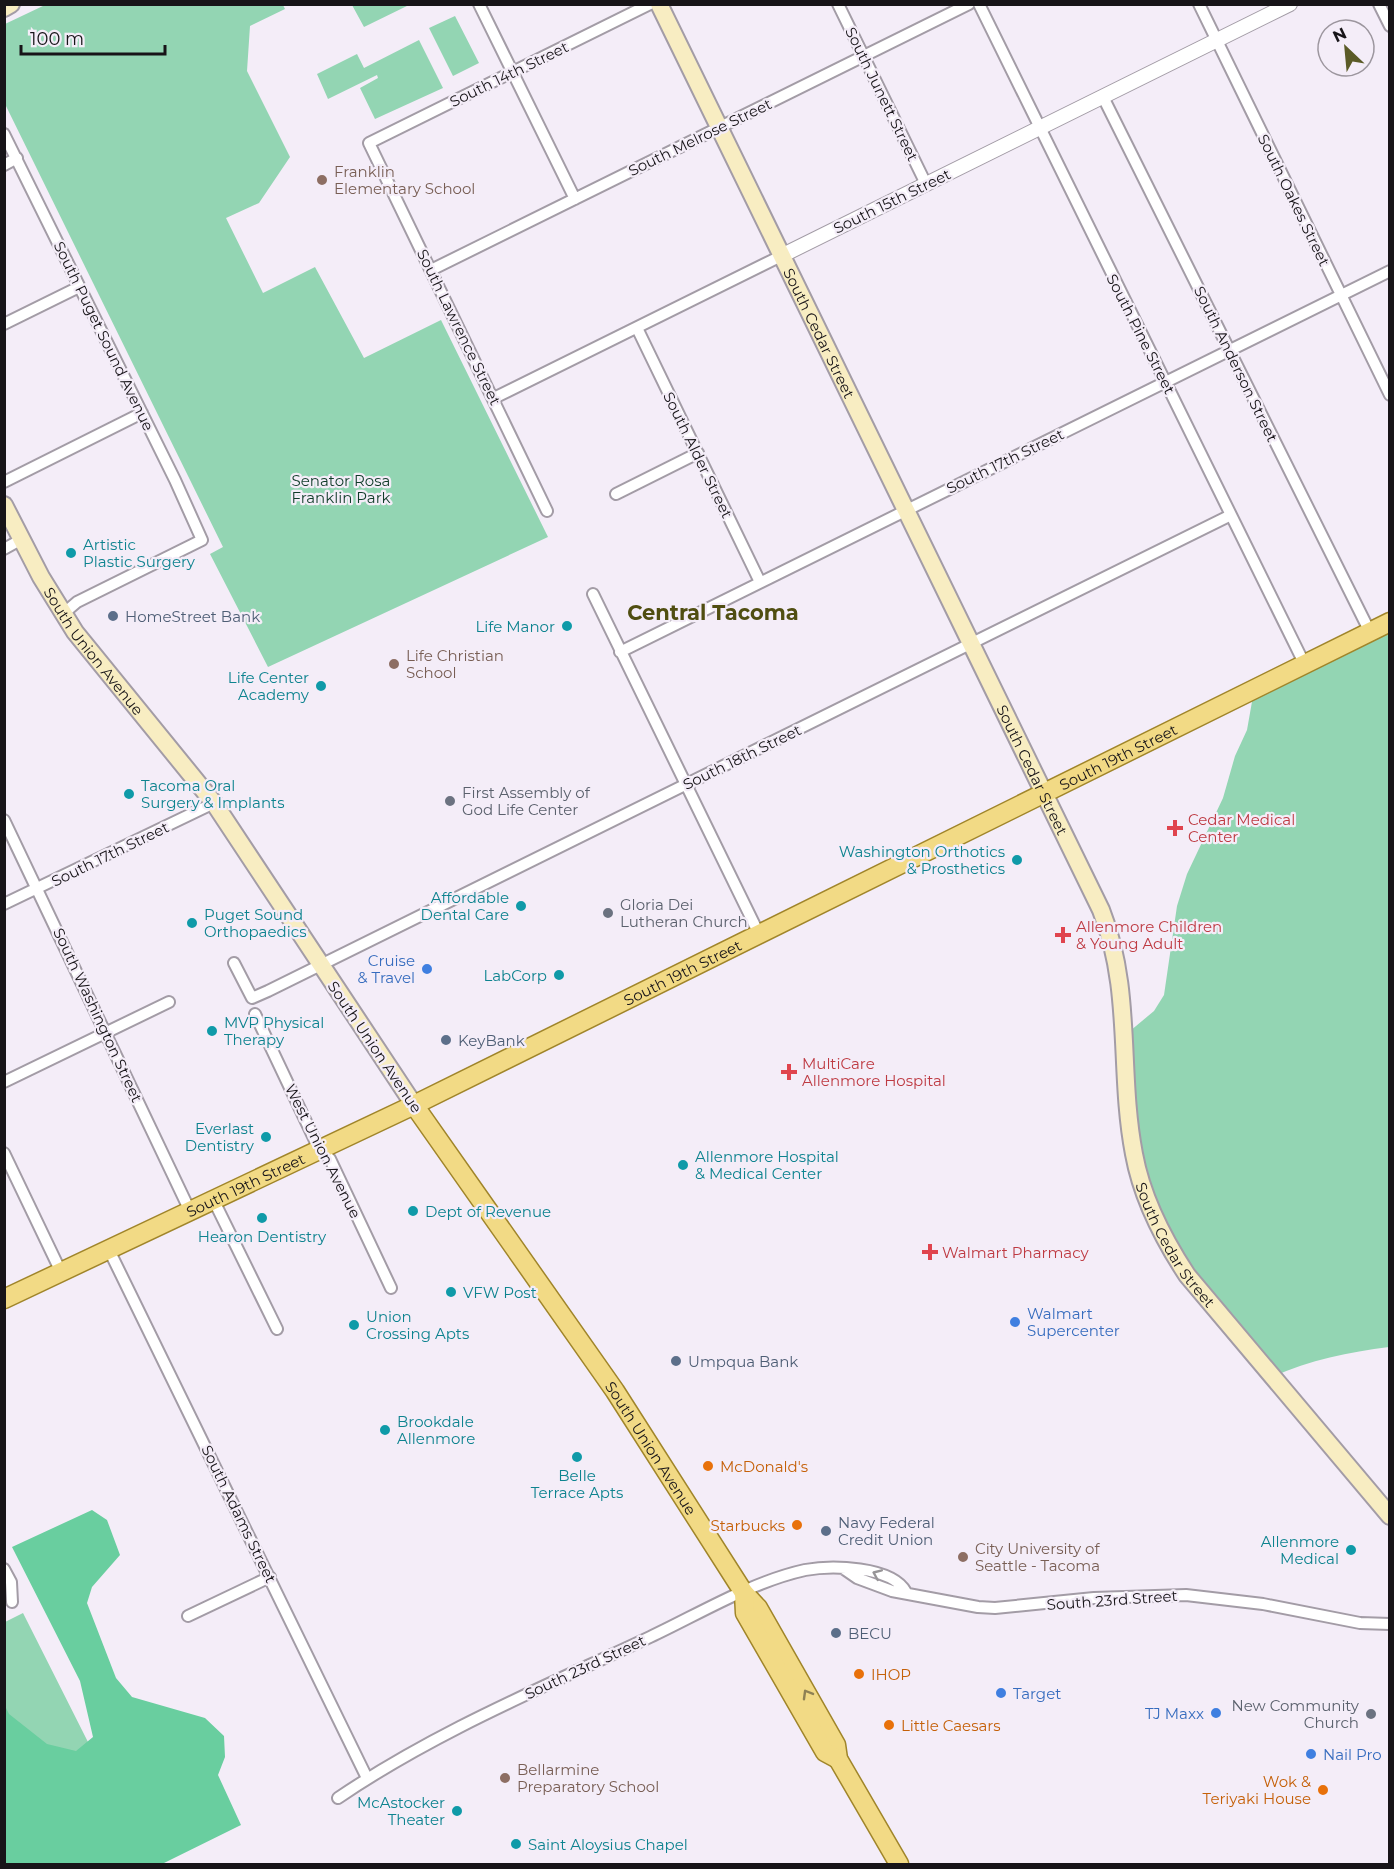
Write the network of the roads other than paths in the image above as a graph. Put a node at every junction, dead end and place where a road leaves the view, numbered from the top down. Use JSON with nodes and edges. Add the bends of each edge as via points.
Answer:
{"nodes":[{"id":1,"x":11,"y":4,"type":"edge"},
{"id":2,"x":479,"y":4,"type":"edge"},
{"id":3,"x":650,"y":4,"type":"edge"},
{"id":4,"x":659,"y":4,"type":"edge"},
{"id":5,"x":838,"y":4,"type":"edge"},
{"id":6,"x":969,"y":4,"type":"edge"},
{"id":7,"x":979,"y":4,"type":"edge"},
{"id":8,"x":1199,"y":4,"type":"edge"},
{"id":9,"x":1290,"y":4,"type":"edge"},
{"id":10,"x":1379,"y":4,"type":"edge"},
{"id":11,"x":4,"y":8,"type":"edge"},
{"id":12,"x":1389,"y":26,"type":"edge"},
{"id":13,"x":1218,"y":40,"type":"junction"},
{"id":14,"x":863,"y":57,"type":"junction"},
{"id":15,"x":512,"y":72,"type":"junction"},
{"id":16,"x":1103,"y":97,"type":"junction"},
{"id":17,"x":720,"y":128,"type":"junction"},
{"id":18,"x":1040,"y":128,"type":"junction"},
{"id":19,"x":4,"y":134,"type":"edge"},
{"id":20,"x":369,"y":144,"type":"joint"},
{"id":21,"x":17,"y":158,"type":"junction"},
{"id":22,"x":4,"y":165,"type":"edge"},
{"id":23,"x":926,"y":184,"type":"junction"},
{"id":24,"x":575,"y":199,"type":"junction"},
{"id":25,"x":781,"y":256,"type":"junction"},
{"id":26,"x":431,"y":270,"type":"junction"},
{"id":27,"x":1389,"y":271,"type":"edge"},
{"id":28,"x":80,"y":287,"type":"junction"},
{"id":29,"x":1340,"y":295,"type":"junction"},
{"id":30,"x":4,"y":324,"type":"edge"},
{"id":31,"x":637,"y":328,"type":"junction"},
{"id":32,"x":1229,"y":350,"type":"junction"},
{"id":33,"x":1166,"y":382,"type":"junction"},
{"id":34,"x":1389,"y":395,"type":"edge"},
{"id":35,"x":494,"y":398,"type":"junction"},
{"id":36,"x":142,"y":414,"type":"junction"},
{"id":37,"x":698,"y":453,"type":"junction"},
{"id":38,"x":4,"y":482,"type":"edge"},
{"id":39,"x":616,"y":494,"type":"dead end"},
{"id":40,"x":4,"y":505,"type":"edge"},
{"id":41,"x":906,"y":510,"type":"junction"},
{"id":42,"x":547,"y":511,"type":"dead end"},
{"id":43,"x":1231,"y":515,"type":"junction"},
{"id":44,"x":22,"y":539,"type":"junction"},
{"id":45,"x":4,"y":549,"type":"edge"},
{"id":46,"x":760,"y":582,"type":"junction"},
{"id":47,"x":593,"y":594,"type":"dead end"},
{"id":48,"x":63,"y":614,"type":"junction"},
{"id":49,"x":1389,"y":622,"type":"edge"},
{"id":50,"x":1370,"y":632,"type":"junction"},
{"id":51,"x":972,"y":643,"type":"junction"},
{"id":52,"x":620,"y":652,"type":"junction"},
{"id":53,"x":1304,"y":663,"type":"junction"},
{"id":54,"x":685,"y":785,"type":"junction"},
{"id":55,"x":1044,"y":794,"type":"junction"},
{"id":56,"x":214,"y":803,"type":"junction"},
{"id":57,"x":4,"y":820,"type":"edge"},
{"id":58,"x":38,"y":888,"type":"junction"},
{"id":59,"x":4,"y":904,"type":"edge"},
{"id":60,"x":759,"y":934,"type":"junction"},
{"id":61,"x":234,"y":963,"type":"dead end"},
{"id":62,"x":320,"y":964,"type":"junction"},
{"id":63,"x":169,"y":1002,"type":"dead end"},
{"id":64,"x":255,"y":1014,"type":"dead end"},
{"id":65,"x":106,"y":1034,"type":"junction"},
{"id":66,"x":4,"y":1082,"type":"edge"},
{"id":67,"x":414,"y":1105,"type":"junction"},
{"id":68,"x":319,"y":1149,"type":"junction"},
{"id":69,"x":4,"y":1153,"type":"edge"},
{"id":70,"x":213,"y":1199,"type":"junction"},
{"id":71,"x":190,"y":1210,"type":"junction"},
{"id":72,"x":109,"y":1250,"type":"junction"},
{"id":73,"x":61,"y":1272,"type":"junction"},
{"id":74,"x":390,"y":1288,"type":"dead end"},
{"id":75,"x":4,"y":1299,"type":"edge"},
{"id":76,"x":277,"y":1329,"type":"dead end"},
{"id":77,"x":1389,"y":1516,"type":"edge"},
{"id":78,"x":4,"y":1569,"type":"edge"},
{"id":79,"x":270,"y":1577,"type":"junction"},
{"id":80,"x":744,"y":1593,"type":"junction"},
{"id":81,"x":12,"y":1602,"type":"dead end"},
{"id":82,"x":188,"y":1616,"type":"dead end"},
{"id":83,"x":1389,"y":1624,"type":"edge"},
{"id":84,"x":367,"y":1778,"type":"junction"},
{"id":85,"x":338,"y":1798,"type":"dead end"},
{"id":86,"x":899,"y":1864,"type":"edge"}],
"edges":[{"from":1,"to":11,"type":"main road"},
{"from":2,"to":15,"type":"street"},
{"from":3,"to":15,"type":"street","name":"South 14th Street"},
{"from":4,"to":17,"type":"main road","name":"South Cedar Street"},
{"from":5,"to":14,"type":"street","name":"South Junett Street"},
{"from":6,"to":14,"type":"street","name":"South Melrose Street"},
{"from":7,"to":18,"type":"street","name":"South Pine Street"},
{"from":8,"to":13,"type":"street","name":"South Oakes Street"},
{"from":9,"to":13,"type":"street","name":"South 15th Street"},
{"from":10,"to":12,"type":"street"},
{"from":13,"to":16,"type":"street","name":"South 15th Street"},
{"from":13,"to":29,"type":"street","name":"South Oakes Street"},
{"from":14,"to":17,"type":"street","name":"South Melrose Street"},
{"from":14,"to":23,"type":"street","name":"South Junett Street"},
{"from":15,"to":20,"type":"street","name":"South 14th Street"},
{"from":15,"to":24,"type":"street"},
{"from":16,"to":18,"type":"street","name":"South 15th Street"},
{"from":16,"to":32,"type":"street","name":"South Anderson Street"},
{"from":17,"to":24,"type":"street","name":"South Melrose Street"},
{"from":17,"to":25,"type":"main road","name":"South Cedar Street"},
{"from":18,"to":23,"type":"street","name":"South 15th Street"},
{"from":18,"to":33,"type":"street","name":"South Pine Street"},
{"from":19,"to":21,"type":"street","name":"South Puget Sound Avenue"},
{"from":20,"to":26,"type":"street","name":"South Lawrence Street"},
{"from":21,"to":22,"type":"street"},
{"from":21,"to":28,"type":"street","name":"South Puget Sound Avenue"},
{"from":23,"to":25,"type":"street","name":"South 15th Street"},
{"from":24,"to":26,"type":"street","name":"South Melrose Street"},
{"from":25,"to":31,"type":"street","name":"South 15th Street"},
{"from":25,"to":41,"type":"main road","name":"South Cedar Street"},
{"from":26,"to":35,"type":"street","name":"South Lawrence Street"},
{"from":27,"to":29,"type":"street","name":"South 17th Street"},
{"from":28,"to":30,"type":"street"},
{"from":28,"to":36,"type":"street","name":"South Puget Sound Avenue"},
{"from":29,"to":32,"type":"street","name":"South 17th Street"},
{"from":29,"to":34,"type":"street","name":"South Oakes Street"},
{"from":31,"to":35,"type":"street","name":"South 15th Street"},
{"from":31,"to":37,"type":"street","name":"South Alder Street"},
{"from":32,"to":33,"type":"street","name":"South 17th Street"},
{"from":32,"to":50,"type":"street","name":"South Anderson Street"},
{"from":33,"to":41,"type":"street","name":"South 17th Street"},
{"from":33,"to":43,"type":"street","name":"South Pine Street"},
{"from":35,"to":42,"type":"street","name":"South Lawrence Street"},
{"from":36,"to":38,"type":"street"},
{"from":36,"to":48,"type":"street","name":"South Puget Sound Avenue","via":[[202,540],[77,602]]},
{"from":37,"to":39,"type":"street"},
{"from":37,"to":46,"type":"street","name":"South Alder Street"},
{"from":40,"to":44,"type":"main road","name":"South Union Avenue"},
{"from":41,"to":46,"type":"street","name":"South 17th Street"},
{"from":41,"to":51,"type":"main road","name":"South Cedar Street"},
{"from":43,"to":51,"type":"street","name":"South 18th Street"},
{"from":43,"to":53,"type":"street","name":"South Pine Street"},
{"from":44,"to":45,"type":"street"},
{"from":44,"to":48,"type":"main road","name":"South Union Avenue"},
{"from":46,"to":52,"type":"street","name":"South 17th Street"},
{"from":47,"to":52,"type":"street"},
{"from":48,"to":56,"type":"main road","name":"South Union Avenue"},
{"from":49,"to":50,"type":"main road","name":"South 19th Street"},
{"from":50,"to":53,"type":"main road","name":"South 19th Street"},
{"from":51,"to":54,"type":"street","name":"South 18th Street"},
{"from":51,"to":55,"type":"main road","name":"South Cedar Street"},
{"from":52,"to":54,"type":"street"},
{"from":53,"to":55,"type":"main road","name":"South 19th Street"},
{"from":54,"to":60,"type":"street"},
{"from":54,"to":62,"type":"street","name":"South 18th Street"},
{"from":55,"to":60,"type":"main road","name":"South 19th Street"},
{"from":55,"to":77,"type":"main road","name":"South Cedar Street","via":[[1094,893],[1113,942],[1121,982],[1134,1154],[1159,1228],[1187,1275]]},
{"from":56,"to":58,"type":"street","name":"South 17th Street"},
{"from":56,"to":62,"type":"main road","name":"South Union Avenue"},
{"from":57,"to":58,"type":"street","name":"South Washington Street"},
{"from":58,"to":59,"type":"street","name":"South 17th Street"},
{"from":58,"to":65,"type":"street","name":"South Washington Street"},
{"from":60,"to":67,"type":"main road","name":"South 19th Street"},
{"from":61,"to":62,"type":"street","name":"South 18th Street","via":[[252,998]]},
{"from":62,"to":67,"type":"main road","name":"South Union Avenue"},
{"from":63,"to":65,"type":"street"},
{"from":64,"to":68,"type":"street","name":"West Union Avenue"},
{"from":65,"to":66,"type":"street"},
{"from":65,"to":71,"type":"street","name":"South Washington Street"},
{"from":67,"to":68,"type":"main road","name":"South 19th Street"},
{"from":67,"to":80,"type":"main road","name":"South Union Avenue","via":[[615,1390]]},
{"from":68,"to":70,"type":"main road","name":"South 19th Street"},
{"from":68,"to":74,"type":"street","name":"West Union Avenue","via":[[330,1159]]},
{"from":69,"to":73,"type":"street"},
{"from":70,"to":71,"type":"main road","name":"South 19th Street"},
{"from":70,"to":76,"type":"street"},
{"from":71,"to":72,"type":"main road","name":"South 19th Street"},
{"from":72,"to":73,"type":"main road","name":"South 19th Street"},
{"from":72,"to":79,"type":"street","name":"South Adams Street"},
{"from":73,"to":75,"type":"main road","name":"South 19th Street"},
{"from":78,"to":81,"type":"street","via":[[11,1582]]},
{"from":79,"to":82,"type":"street"},
{"from":79,"to":84,"type":"street","name":"South Adams Street"},
{"from":80,"to":83,"type":"street","name":"South 23rd Street","via":[[804,1571],[844,1569],[881,1587],[932,1600],[995,1608],[1142,1595],[1217,1597],[1360,1623]]},
{"from":80,"to":84,"type":"street","name":"South 23rd Street","via":[[521,1697]]},
{"from":80,"to":86,"type":"main road","name":"South Union Avenue","via":[[758,1608]]},
{"from":84,"to":85,"type":"street","name":"South 23rd Street"}]}
